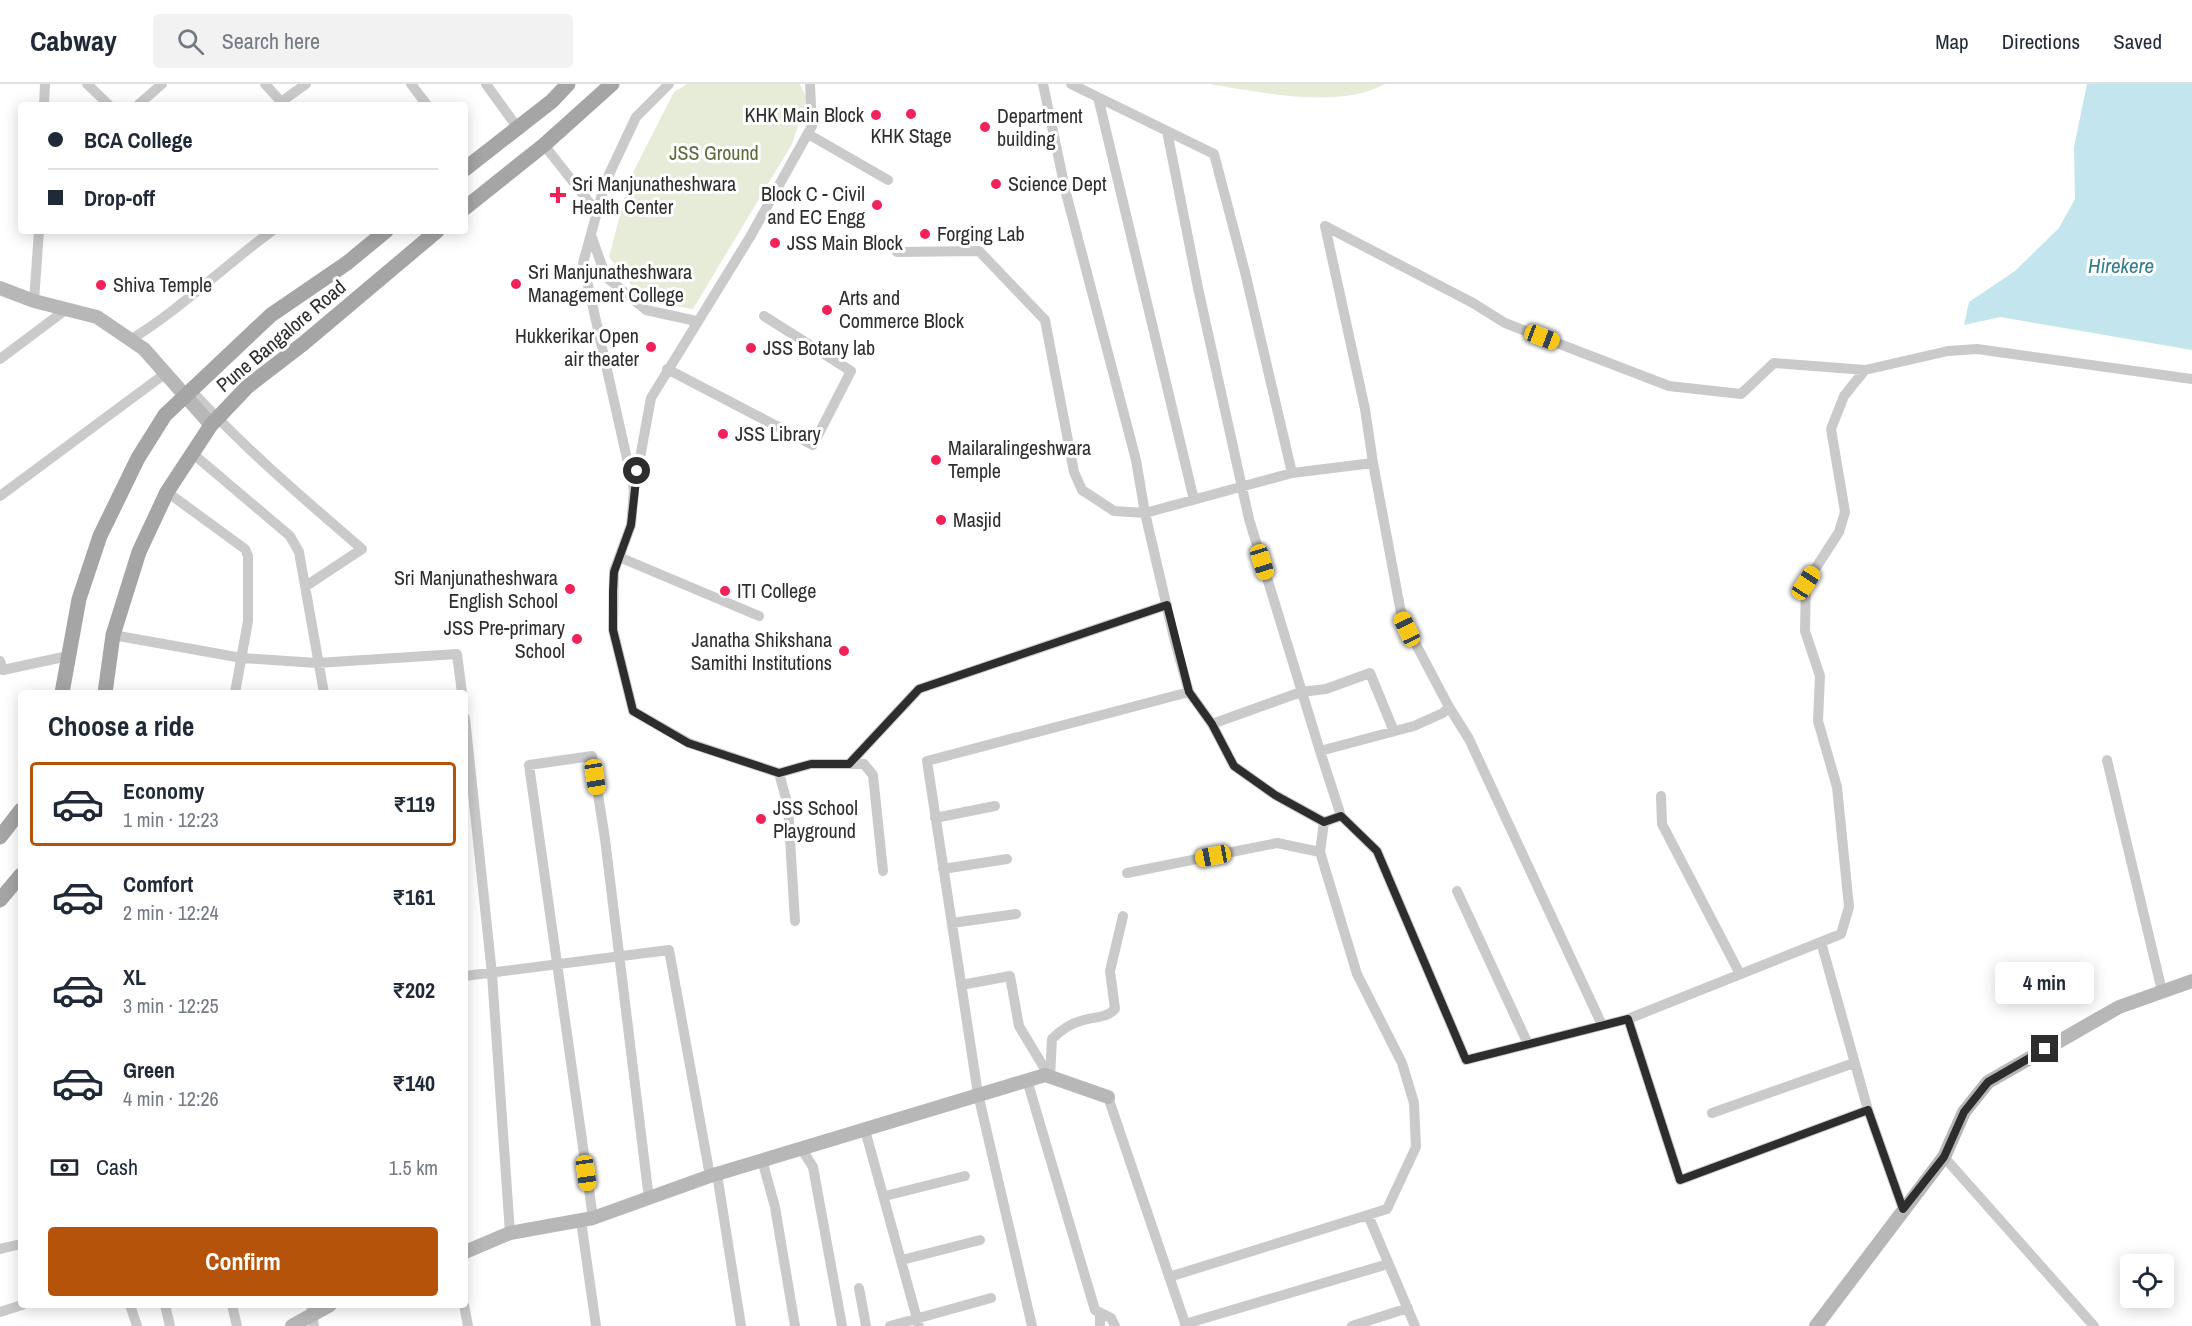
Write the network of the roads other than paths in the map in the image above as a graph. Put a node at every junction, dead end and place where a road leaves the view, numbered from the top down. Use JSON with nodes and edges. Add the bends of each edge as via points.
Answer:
{"nodes":[{"id":1,"x":45,"y":84,"type":"edge"},
{"id":2,"x":87,"y":84,"type":"edge"},
{"id":3,"x":162,"y":84,"type":"edge"},
{"id":4,"x":265,"y":84,"type":"edge"},
{"id":5,"x":306,"y":84,"type":"edge"},
{"id":6,"x":411,"y":84,"type":"edge"},
{"id":7,"x":487,"y":84,"type":"edge"},
{"id":8,"x":568,"y":84,"type":"edge"},
{"id":9,"x":612,"y":84,"type":"edge"},
{"id":10,"x":669,"y":84,"type":"edge"},
{"id":11,"x":810,"y":84,"type":"edge"},
{"id":12,"x":1043,"y":84,"type":"edge"},
{"id":13,"x":1071,"y":84,"type":"edge"},
{"id":14,"x":1098,"y":97,"type":"junction"},
{"id":15,"x":44,"y":102,"type":"edge"},
{"id":16,"x":106,"y":102,"type":"edge"},
{"id":17,"x":141,"y":102,"type":"edge"},
{"id":18,"x":281,"y":102,"type":"edge"},
{"id":19,"x":283,"y":102,"type":"edge"},
{"id":20,"x":425,"y":102,"type":"edge"},
{"id":21,"x":517,"y":127,"type":"junction"},
{"id":22,"x":1167,"y":131,"type":"junction"},
{"id":23,"x":808,"y":134,"type":"junction"},
{"id":24,"x":543,"y":145,"type":"junction"},
{"id":25,"x":468,"y":162,"type":"edge"},
{"id":26,"x":888,"y":180,"type":"dead end"},
{"id":27,"x":468,"y":206,"type":"edge"},
{"id":28,"x":597,"y":212,"type":"junction"},
{"id":29,"x":39,"y":234,"type":"edge"},
{"id":30,"x":268,"y":234,"type":"edge"},
{"id":31,"x":382,"y":234,"type":"edge"},
{"id":32,"x":433,"y":234,"type":"edge"},
{"id":33,"x":591,"y":235,"type":"junction"},
{"id":34,"x":897,"y":252,"type":"dead end"},
{"id":35,"x":0,"y":288,"type":"edge"},
{"id":36,"x":34,"y":301,"type":"junction"},
{"id":37,"x":68,"y":308,"type":"junction"},
{"id":38,"x":764,"y":316,"type":"dead end"},
{"id":39,"x":696,"y":321,"type":"junction"},
{"id":40,"x":130,"y":340,"type":"junction"},
{"id":41,"x":0,"y":359,"type":"edge"},
{"id":42,"x":667,"y":369,"type":"junction"},
{"id":43,"x":1865,"y":370,"type":"junction"},
{"id":44,"x":165,"y":373,"type":"junction"},
{"id":45,"x":2192,"y":379,"type":"edge"},
{"id":46,"x":188,"y":393,"type":"junction"},
{"id":47,"x":214,"y":422,"type":"junction"},
{"id":48,"x":192,"y":453,"type":"junction"},
{"id":49,"x":1373,"y":463,"type":"junction"},
{"id":50,"x":1292,"y":473,"type":"junction"},
{"id":51,"x":1242,"y":488,"type":"junction"},
{"id":52,"x":634,"y":490,"type":"junction"},
{"id":53,"x":166,"y":492,"type":"junction"},
{"id":54,"x":0,"y":496,"type":"edge"},
{"id":55,"x":1194,"y":500,"type":"junction"},
{"id":56,"x":1145,"y":513,"type":"junction"},
{"id":57,"x":619,"y":557,"type":"junction"},
{"id":58,"x":306,"y":586,"type":"junction"},
{"id":59,"x":1167,"y":605,"type":"junction"},
{"id":60,"x":759,"y":616,"type":"dead end"},
{"id":61,"x":113,"y":635,"type":"junction"},
{"id":62,"x":68,"y":656,"type":"junction"},
{"id":63,"x":242,"y":658,"type":"junction"},
{"id":64,"x":0,"y":661,"type":"edge"},
{"id":65,"x":317,"y":663,"type":"junction"},
{"id":66,"x":62,"y":690,"type":"edge"},
{"id":67,"x":105,"y":690,"type":"edge"},
{"id":68,"x":236,"y":690,"type":"edge"},
{"id":69,"x":323,"y":690,"type":"edge"},
{"id":70,"x":462,"y":690,"type":"edge"},
{"id":71,"x":1189,"y":692,"type":"junction"},
{"id":72,"x":1301,"y":692,"type":"junction"},
{"id":73,"x":1449,"y":706,"type":"junction"},
{"id":74,"x":1212,"y":724,"type":"junction"},
{"id":75,"x":1393,"y":729,"type":"junction"},
{"id":76,"x":1320,"y":751,"type":"junction"},
{"id":77,"x":468,"y":752,"type":"edge"},
{"id":78,"x":2107,"y":760,"type":"dead end"},
{"id":79,"x":849,"y":764,"type":"junction"},
{"id":80,"x":779,"y":773,"type":"junction"},
{"id":81,"x":1661,"y":796,"type":"dead end"},
{"id":82,"x":995,"y":806,"type":"dead end"},
{"id":83,"x":18,"y":814,"type":"edge"},
{"id":84,"x":1341,"y":816,"type":"junction"},
{"id":85,"x":935,"y":818,"type":"junction"},
{"id":86,"x":1324,"y":822,"type":"junction"},
{"id":87,"x":0,"y":837,"type":"edge"},
{"id":88,"x":1320,"y":852,"type":"junction"},
{"id":89,"x":1007,"y":859,"type":"dead end"},
{"id":90,"x":943,"y":868,"type":"junction"},
{"id":91,"x":883,"y":871,"type":"dead end"},
{"id":92,"x":1127,"y":873,"type":"dead end"},
{"id":93,"x":18,"y":879,"type":"edge"},
{"id":94,"x":1457,"y":891,"type":"dead end"},
{"id":95,"x":0,"y":900,"type":"edge"},
{"id":96,"x":1016,"y":914,"type":"dead end"},
{"id":97,"x":1123,"y":916,"type":"dead end"},
{"id":98,"x":795,"y":921,"type":"dead end"},
{"id":99,"x":952,"y":923,"type":"junction"},
{"id":100,"x":1821,"y":942,"type":"junction"},
{"id":101,"x":620,"y":955,"type":"junction"},
{"id":102,"x":559,"y":966,"type":"junction"},
{"id":103,"x":492,"y":974,"type":"junction"},
{"id":104,"x":1740,"y":974,"type":"junction"},
{"id":105,"x":468,"y":976,"type":"edge"},
{"id":106,"x":2192,"y":981,"type":"edge"},
{"id":107,"x":961,"y":985,"type":"junction"},
{"id":108,"x":2163,"y":991,"type":"junction"},
{"id":109,"x":1628,"y":1019,"type":"junction"},
{"id":110,"x":1602,"y":1025,"type":"junction"},
{"id":111,"x":1528,"y":1044,"type":"junction"},
{"id":112,"x":1854,"y":1063,"type":"junction"},
{"id":113,"x":1050,"y":1077,"type":"junction"},
{"id":114,"x":1027,"y":1080,"type":"junction"},
{"id":115,"x":978,"y":1094,"type":"junction"},
{"id":116,"x":1108,"y":1097,"type":"joint"},
{"id":117,"x":1868,"y":1110,"type":"junction"},
{"id":118,"x":1712,"y":1113,"type":"dead end"},
{"id":119,"x":865,"y":1130,"type":"junction"},
{"id":120,"x":801,"y":1148,"type":"junction"},
{"id":121,"x":1944,"y":1157,"type":"junction"},
{"id":122,"x":762,"y":1160,"type":"junction"},
{"id":123,"x":714,"y":1175,"type":"junction"},
{"id":124,"x":965,"y":1176,"type":"dead end"},
{"id":125,"x":885,"y":1196,"type":"junction"},
{"id":126,"x":649,"y":1199,"type":"junction"},
{"id":127,"x":1903,"y":1209,"type":"junction"},
{"id":128,"x":1368,"y":1215,"type":"junction"},
{"id":129,"x":587,"y":1220,"type":"junction"},
{"id":130,"x":510,"y":1233,"type":"junction"},
{"id":131,"x":980,"y":1240,"type":"dead end"},
{"id":132,"x":18,"y":1245,"type":"edge"},
{"id":133,"x":0,"y":1250,"type":"edge"},
{"id":134,"x":468,"y":1251,"type":"edge"},
{"id":135,"x":902,"y":1260,"type":"junction"},
{"id":136,"x":1388,"y":1264,"type":"junction"},
{"id":137,"x":1169,"y":1277,"type":"junction"},
{"id":138,"x":859,"y":1288,"type":"dead end"},
{"id":139,"x":991,"y":1298,"type":"dead end"},
{"id":140,"x":18,"y":1306,"type":"edge"},
{"id":141,"x":131,"y":1308,"type":"edge"},
{"id":142,"x":166,"y":1308,"type":"edge"},
{"id":143,"x":233,"y":1308,"type":"edge"},
{"id":144,"x":465,"y":1308,"type":"edge"},
{"id":145,"x":1407,"y":1308,"type":"junction"},
{"id":146,"x":0,"y":1312,"type":"edge"},
{"id":147,"x":1100,"y":1314,"type":"junction"},
{"id":148,"x":312,"y":1315,"type":"edge"},
{"id":149,"x":918,"y":1323,"type":"edge"},
{"id":150,"x":1186,"y":1325,"type":"edge"},
{"id":151,"x":137,"y":1326,"type":"edge"},
{"id":152,"x":170,"y":1326,"type":"edge"},
{"id":153,"x":237,"y":1326,"type":"edge"},
{"id":154,"x":292,"y":1326,"type":"edge"},
{"id":155,"x":468,"y":1326,"type":"edge"},
{"id":156,"x":596,"y":1326,"type":"edge"},
{"id":157,"x":741,"y":1326,"type":"edge"},
{"id":158,"x":795,"y":1326,"type":"edge"},
{"id":159,"x":842,"y":1326,"type":"edge"},
{"id":160,"x":866,"y":1326,"type":"edge"},
{"id":161,"x":891,"y":1326,"type":"edge"},
{"id":162,"x":1032,"y":1326,"type":"edge"},
{"id":163,"x":1100,"y":1326,"type":"edge"},
{"id":164,"x":1115,"y":1326,"type":"edge"},
{"id":165,"x":1352,"y":1326,"type":"edge"},
{"id":166,"x":1415,"y":1326,"type":"edge"},
{"id":167,"x":1816,"y":1326,"type":"edge"},
{"id":168,"x":2094,"y":1326,"type":"edge"}],
"edges":[{"from":1,"to":15,"type":"street"},
{"from":2,"to":16,"type":"street"},
{"from":3,"to":17,"type":"street"},
{"from":4,"to":18,"type":"street"},
{"from":5,"to":19,"type":"street"},
{"from":6,"to":20,"type":"street"},
{"from":7,"to":21,"type":"street"},
{"from":8,"to":21,"type":"main road"},
{"from":9,"to":24,"type":"main road"},
{"from":10,"to":28,"type":"street","via":[[636,117],[605,183]]},
{"from":11,"to":23,"type":"street","via":[[812,126]]},
{"from":12,"to":56,"type":"street","via":[[1066,193],[1136,460]]},
{"from":13,"to":14,"type":"street"},
{"from":14,"to":22,"type":"street"},
{"from":14,"to":55,"type":"street"},
{"from":21,"to":25,"type":"main road"},
{"from":22,"to":50,"type":"street","via":[[1214,154]]},
{"from":22,"to":51,"type":"street"},
{"from":23,"to":26,"type":"street"},
{"from":23,"to":39,"type":"street","via":[[750,237]]},
{"from":24,"to":27,"type":"main road"},
{"from":24,"to":28,"type":"street"},
{"from":28,"to":33,"type":"street"},
{"from":29,"to":36,"type":"street"},
{"from":30,"to":40,"type":"street","via":[[161,322]]},
{"from":31,"to":46,"type":"main road","name":"Pune Bangalore Road","via":[[271,315]]},
{"from":32,"to":47,"type":"main road","name":"Pune Bangalore Road","via":[[247,387]]},
{"from":33,"to":39,"type":"street","via":[[606,277],[646,310]]},
{"from":33,"to":52,"type":"street","via":[[583,263]]},
{"from":34,"to":56,"type":"street","via":[[979,252],[1019,290],[1046,320],[1074,472],[1082,490],[1114,511]]},
{"from":35,"to":36,"type":"street"},
{"from":36,"to":37,"type":"street"},
{"from":37,"to":40,"type":"street","via":[[97,317]]},
{"from":37,"to":41,"type":"street"},
{"from":38,"to":42,"type":"street","via":[[850,371],[813,445]]},
{"from":39,"to":42,"type":"street"},
{"from":40,"to":44,"type":"street","via":[[144,349]]},
{"from":42,"to":52,"type":"street","via":[[651,398]]},
{"from":43,"to":45,"type":"street","via":[[1948,351],[1977,349]]},
{"from":43,"to":49,"type":"street","via":[[1774,363],[1741,394],[1669,386],[1505,323],[1325,226]]},
{"from":43,"to":100,"type":"street","via":[[1844,396],[1831,429],[1845,512],[1839,531],[1806,583],[1805,631],[1820,676],[1818,721],[1837,787],[1849,907],[1841,934]]},
{"from":44,"to":46,"type":"street"},
{"from":44,"to":54,"type":"street"},
{"from":46,"to":47,"type":"street"},
{"from":46,"to":62,"type":"main road","name":"Pune Bangalore Road","via":[[165,416],[112,507],[79,599]]},
{"from":47,"to":48,"type":"main road","name":"Pune Bangalore Road"},
{"from":47,"to":58,"type":"street","via":[[362,549]]},
{"from":48,"to":53,"type":"main road","name":"Pune Bangalore Road"},
{"from":48,"to":58,"type":"street","via":[[290,536],[299,552]]},
{"from":49,"to":50,"type":"street"},
{"from":49,"to":73,"type":"street","via":[[1402,618]]},
{"from":50,"to":51,"type":"street"},
{"from":51,"to":55,"type":"street"},
{"from":51,"to":72,"type":"street"},
{"from":52,"to":57,"type":"street","via":[[631,525]]},
{"from":53,"to":61,"type":"main road","name":"Pune Bangalore Road","via":[[139,552]]},
{"from":53,"to":63,"type":"street","via":[[245,549],[249,595]]},
{"from":55,"to":56,"type":"street"},
{"from":56,"to":59,"type":"street"},
{"from":57,"to":60,"type":"street"},
{"from":57,"to":80,"type":"street","via":[[614,572],[613,630],[633,711],[688,743]]},
{"from":58,"to":65,"type":"street"},
{"from":59,"to":71,"type":"street"},
{"from":59,"to":79,"type":"street","via":[[919,689]]},
{"from":61,"to":63,"type":"street"},
{"from":61,"to":67,"type":"main road","name":"Pune Bangalore Road"},
{"from":62,"to":64,"type":"street","via":[[3,670]]},
{"from":62,"to":66,"type":"main road","name":"Pune Bangalore Road"},
{"from":63,"to":65,"type":"street"},
{"from":63,"to":68,"type":"street"},
{"from":65,"to":69,"type":"street"},
{"from":65,"to":70,"type":"street","via":[[457,654]]},
{"from":71,"to":74,"type":"street"},
{"from":71,"to":85,"type":"street","via":[[927,761]]},
{"from":72,"to":74,"type":"street"},
{"from":72,"to":75,"type":"street","via":[[1370,673]]},
{"from":72,"to":76,"type":"street"},
{"from":73,"to":75,"type":"street","via":[[1443,713],[1414,726]]},
{"from":73,"to":110,"type":"street","via":[[1469,739]]},
{"from":74,"to":86,"type":"street","via":[[1234,766]]},
{"from":75,"to":76,"type":"street","via":[[1364,741]]},
{"from":76,"to":84,"type":"street"},
{"from":77,"to":103,"type":"street"},
{"from":78,"to":108,"type":"street"},
{"from":79,"to":80,"type":"street","via":[[811,764]]},
{"from":79,"to":91,"type":"street","via":[[864,764],[873,775]]},
{"from":80,"to":98,"type":"street","via":[[788,806]]},
{"from":81,"to":104,"type":"street","via":[[1662,824]]},
{"from":82,"to":85,"type":"street"},
{"from":83,"to":87,"type":"main road"},
{"from":84,"to":86,"type":"street"},
{"from":84,"to":111,"type":"street","via":[[1377,851],[1466,1060]]},
{"from":85,"to":90,"type":"street"},
{"from":86,"to":88,"type":"street"},
{"from":88,"to":92,"type":"street","via":[[1277,843]]},
{"from":88,"to":128,"type":"street","via":[[1357,975],[1402,1063],[1414,1103],[1416,1147],[1387,1209]]},
{"from":89,"to":90,"type":"street"},
{"from":90,"to":99,"type":"street"},
{"from":93,"to":95,"type":"main road"},
{"from":94,"to":111,"type":"street"},
{"from":96,"to":99,"type":"street"},
{"from":97,"to":113,"type":"street","via":[[1110,971],[1115,1009],[1107,1017],[1083,1020],[1061,1029],[1052,1039]]},
{"from":99,"to":107,"type":"street"},
{"from":100,"to":104,"type":"street"},
{"from":100,"to":112,"type":"street"},
{"from":101,"to":102,"type":"street"},
{"from":101,"to":102,"type":"street","via":[[592,756],[528,765]]},
{"from":101,"to":123,"type":"street","via":[[669,950]]},
{"from":101,"to":126,"type":"street"},
{"from":102,"to":103,"type":"street"},
{"from":102,"to":129,"type":"street"},
{"from":103,"to":105,"type":"street"},
{"from":103,"to":130,"type":"street"},
{"from":104,"to":109,"type":"street"},
{"from":106,"to":108,"type":"street"},
{"from":107,"to":113,"type":"street","via":[[1010,976],[1019,1026]]},
{"from":107,"to":115,"type":"street"},
{"from":108,"to":121,"type":"street","via":[[2119,1007],[1988,1082],[1964,1112]]},
{"from":109,"to":110,"type":"street"},
{"from":109,"to":117,"type":"street","via":[[1680,1180]]},
{"from":110,"to":111,"type":"street"},
{"from":112,"to":117,"type":"street"},
{"from":112,"to":118,"type":"street"},
{"from":113,"to":114,"type":"street"},
{"from":113,"to":116,"type":"street"},
{"from":114,"to":115,"type":"street"},
{"from":114,"to":147,"type":"street","via":[[1095,1310]]},
{"from":115,"to":119,"type":"street"},
{"from":115,"to":162,"type":"street"},
{"from":116,"to":137,"type":"street"},
{"from":117,"to":127,"type":"street"},
{"from":119,"to":120,"type":"street"},
{"from":119,"to":125,"type":"street"},
{"from":120,"to":122,"type":"street"},
{"from":120,"to":159,"type":"street","via":[[813,1167]]},
{"from":121,"to":127,"type":"street"},
{"from":121,"to":168,"type":"street"},
{"from":122,"to":123,"type":"street"},
{"from":122,"to":158,"type":"street","via":[[776,1207]]},
{"from":123,"to":126,"type":"street"},
{"from":123,"to":157,"type":"street"},
{"from":124,"to":125,"type":"street"},
{"from":125,"to":135,"type":"street"},
{"from":126,"to":129,"type":"street"},
{"from":127,"to":167,"type":"street"},
{"from":128,"to":136,"type":"street"},
{"from":128,"to":137,"type":"street"},
{"from":129,"to":130,"type":"street"},
{"from":129,"to":156,"type":"street"},
{"from":130,"to":134,"type":"street"},
{"from":131,"to":135,"type":"street"},
{"from":132,"to":133,"type":"street"},
{"from":135,"to":149,"type":"street"},
{"from":136,"to":145,"type":"street"},
{"from":136,"to":150,"type":"street"},
{"from":137,"to":150,"type":"street"},
{"from":138,"to":160,"type":"street"},
{"from":139,"to":149,"type":"street"},
{"from":140,"to":146,"type":"street"},
{"from":141,"to":151,"type":"street"},
{"from":142,"to":152,"type":"street"},
{"from":143,"to":153,"type":"street"},
{"from":144,"to":155,"type":"street"},
{"from":145,"to":165,"type":"street"},
{"from":145,"to":166,"type":"street"},
{"from":147,"to":163,"type":"street"},
{"from":147,"to":164,"type":"street","via":[[1111,1318]]},
{"from":148,"to":154,"type":"street"},
{"from":149,"to":161,"type":"street"}]}
